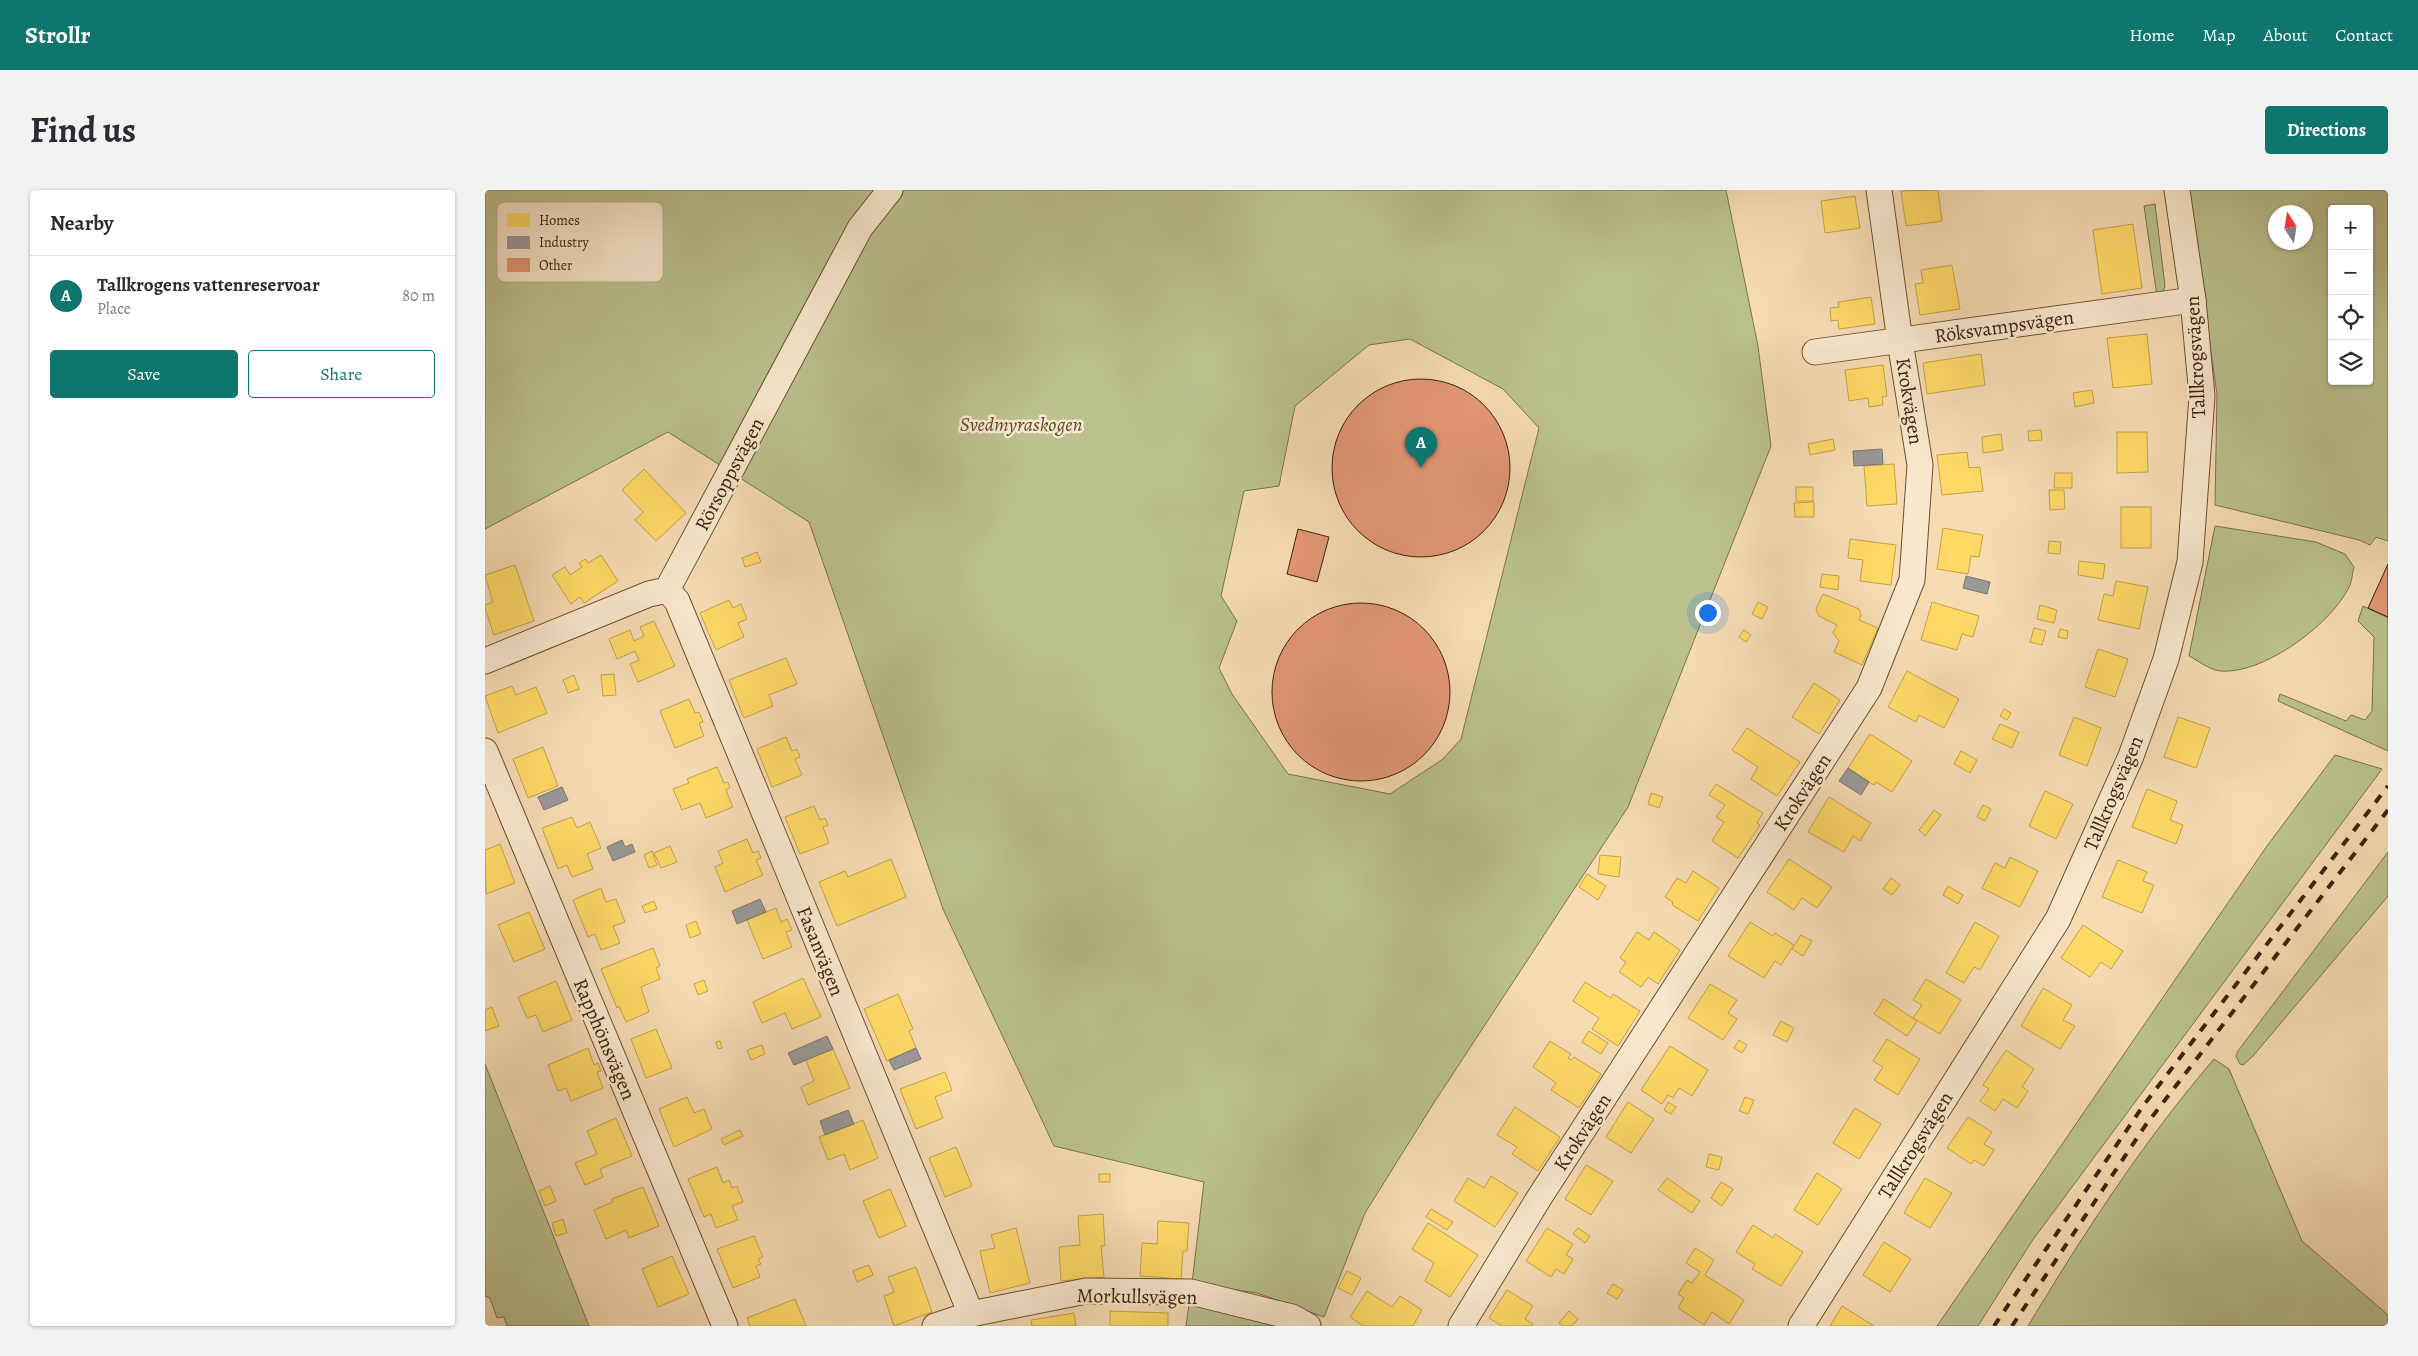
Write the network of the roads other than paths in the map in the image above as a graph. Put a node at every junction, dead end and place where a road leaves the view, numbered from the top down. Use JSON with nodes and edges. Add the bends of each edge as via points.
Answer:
{"nodes":[{"id":1,"x":890,"y":190,"type":"edge"},
{"id":2,"x":1879,"y":190,"type":"edge"},
{"id":3,"x":2177,"y":190,"type":"edge"},
{"id":4,"x":2193,"y":300,"type":"junction"},
{"id":5,"x":1900,"y":341,"type":"junction"},
{"id":6,"x":1815,"y":352,"type":"dead end"},
{"id":7,"x":667,"y":590,"type":"junction"},
{"id":8,"x":485,"y":661,"type":"edge"},
{"id":9,"x":485,"y":751,"type":"edge"},
{"id":10,"x":971,"y":1314,"type":"junction"},
{"id":11,"x":725,"y":1326,"type":"edge"},
{"id":12,"x":935,"y":1326,"type":"edge"},
{"id":13,"x":1308,"y":1326,"type":"edge"},
{"id":14,"x":1461,"y":1326,"type":"edge"},
{"id":15,"x":1801,"y":1326,"type":"edge"}],
"edges":[{"from":1,"to":7,"type":"street","name":"Rörsoppsvägen","via":[[860,228]]},
{"from":2,"to":5,"type":"street","name":"Krokvägen"},
{"from":3,"to":4,"type":"street","name":"Tallkrogsvägen"},
{"from":4,"to":5,"type":"street","name":"Röksvampsvägen"},
{"from":4,"to":15,"type":"street","name":"Tallkrogsvägen","via":[[2202,396],[2190,562],[2166,659],[2131,756],[2058,919]]},
{"from":5,"to":6,"type":"street","name":"Röksvampsvägen"},
{"from":5,"to":14,"type":"street","name":"Krokvägen","via":[[1920,466],[1912,580],[1869,688],[1539,1198]]},
{"from":7,"to":8,"type":"street","via":[[649,594]]},
{"from":7,"to":10,"type":"street","name":"Fasanvägen","via":[[677,601]]},
{"from":9,"to":11,"type":"street","name":"Rapphönsvägen"},
{"from":10,"to":12,"type":"street","name":"Morkullsvägen"},
{"from":10,"to":13,"type":"street","name":"Morkullsvägen","via":[[1086,1291],[1191,1292],[1292,1317]]}]}
